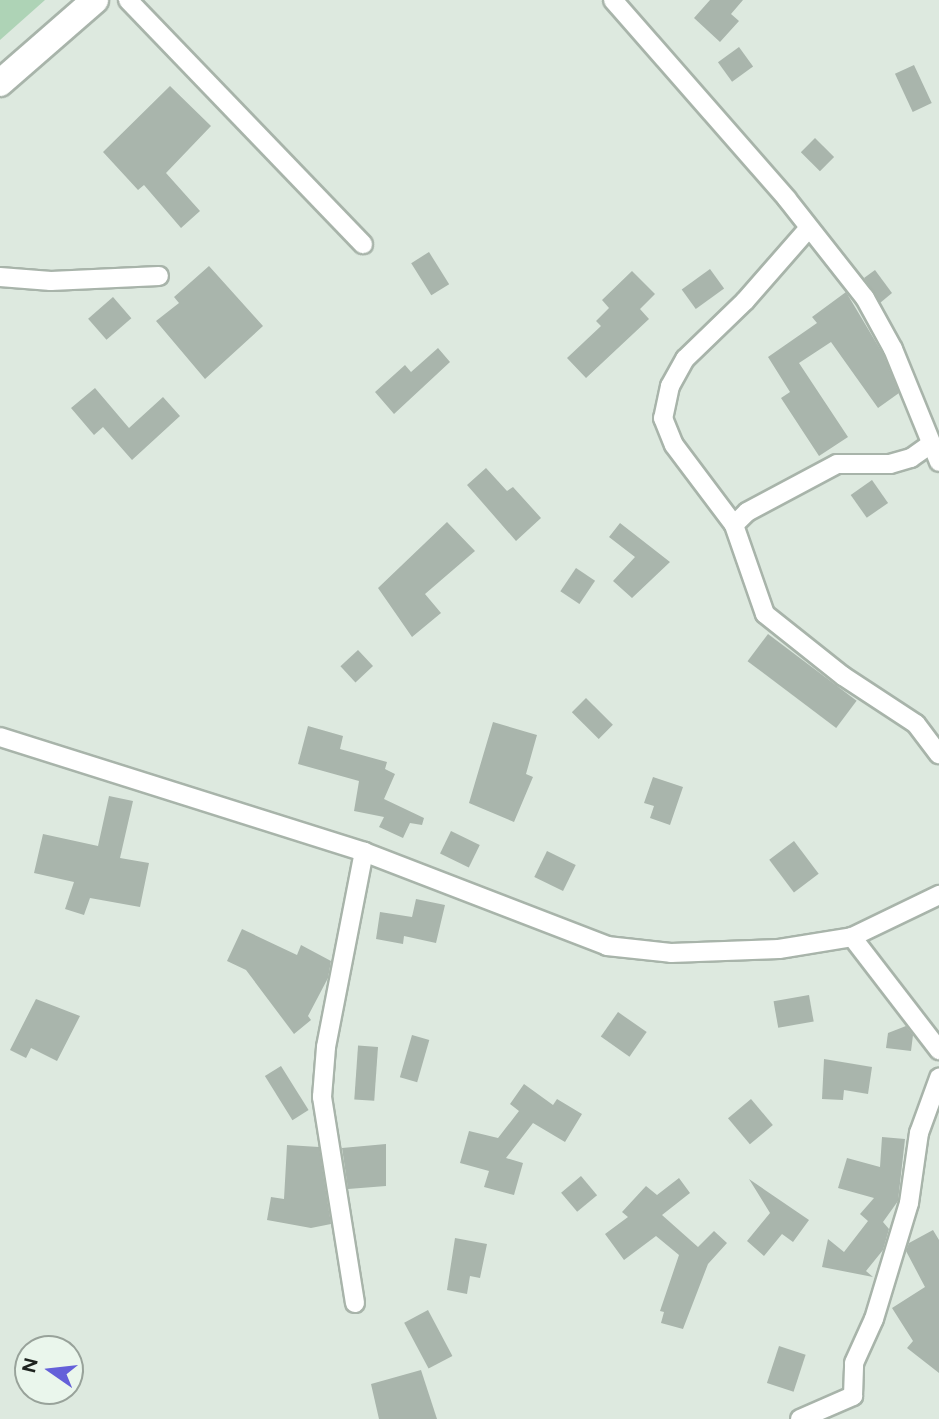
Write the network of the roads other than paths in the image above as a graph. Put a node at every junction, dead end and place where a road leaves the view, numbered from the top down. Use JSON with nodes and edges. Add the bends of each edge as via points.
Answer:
{"nodes":[{"id":1,"x":95,"y":0,"type":"edge"},
{"id":2,"x":128,"y":0,"type":"edge"},
{"id":3,"x":613,"y":0,"type":"edge"},
{"id":4,"x":0,"y":83,"type":"edge"},
{"id":5,"x":808,"y":229,"type":"junction"},
{"id":6,"x":363,"y":244,"type":"dead end"},
{"id":7,"x":159,"y":276,"type":"dead end"},
{"id":8,"x":0,"y":277,"type":"edge"},
{"id":9,"x":932,"y":444,"type":"junction"},
{"id":10,"x":939,"y":462,"type":"edge"},
{"id":11,"x":734,"y":525,"type":"junction"},
{"id":12,"x":0,"y":737,"type":"edge"},
{"id":13,"x":939,"y":754,"type":"edge"},
{"id":14,"x":364,"y":852,"type":"junction"},
{"id":15,"x":939,"y":895,"type":"edge"},
{"id":16,"x":852,"y":937,"type":"junction"},
{"id":17,"x":939,"y":1050,"type":"edge"},
{"id":18,"x":939,"y":1078,"type":"edge"},
{"id":19,"x":355,"y":1303,"type":"dead end"},
{"id":20,"x":800,"y":1419,"type":"edge"}],
"edges":[{"from":1,"to":4,"type":"main road"},
{"from":2,"to":6,"type":"street"},
{"from":3,"to":5,"type":"street"},
{"from":5,"to":9,"type":"street","via":[[865,298],[893,349]]},
{"from":5,"to":11,"type":"street","via":[[745,301],[685,359],[665,401],[663,418],[674,445]]},
{"from":7,"to":8,"type":"street","via":[[51,281]]},
{"from":9,"to":10,"type":"street"},
{"from":9,"to":11,"type":"street","via":[[911,458],[890,464],[837,464],[747,512]]},
{"from":11,"to":13,"type":"street","via":[[765,614],[843,676],[916,724]]},
{"from":12,"to":14,"type":"street"},
{"from":14,"to":16,"type":"street","via":[[607,946],[671,953]]},
{"from":14,"to":19,"type":"street","via":[[326,1047],[322,1097]]},
{"from":15,"to":16,"type":"street"},
{"from":16,"to":17,"type":"street"},
{"from":18,"to":20,"type":"street","via":[[919,1133],[909,1203],[882,1293],[854,1363],[853,1396]]}]}
